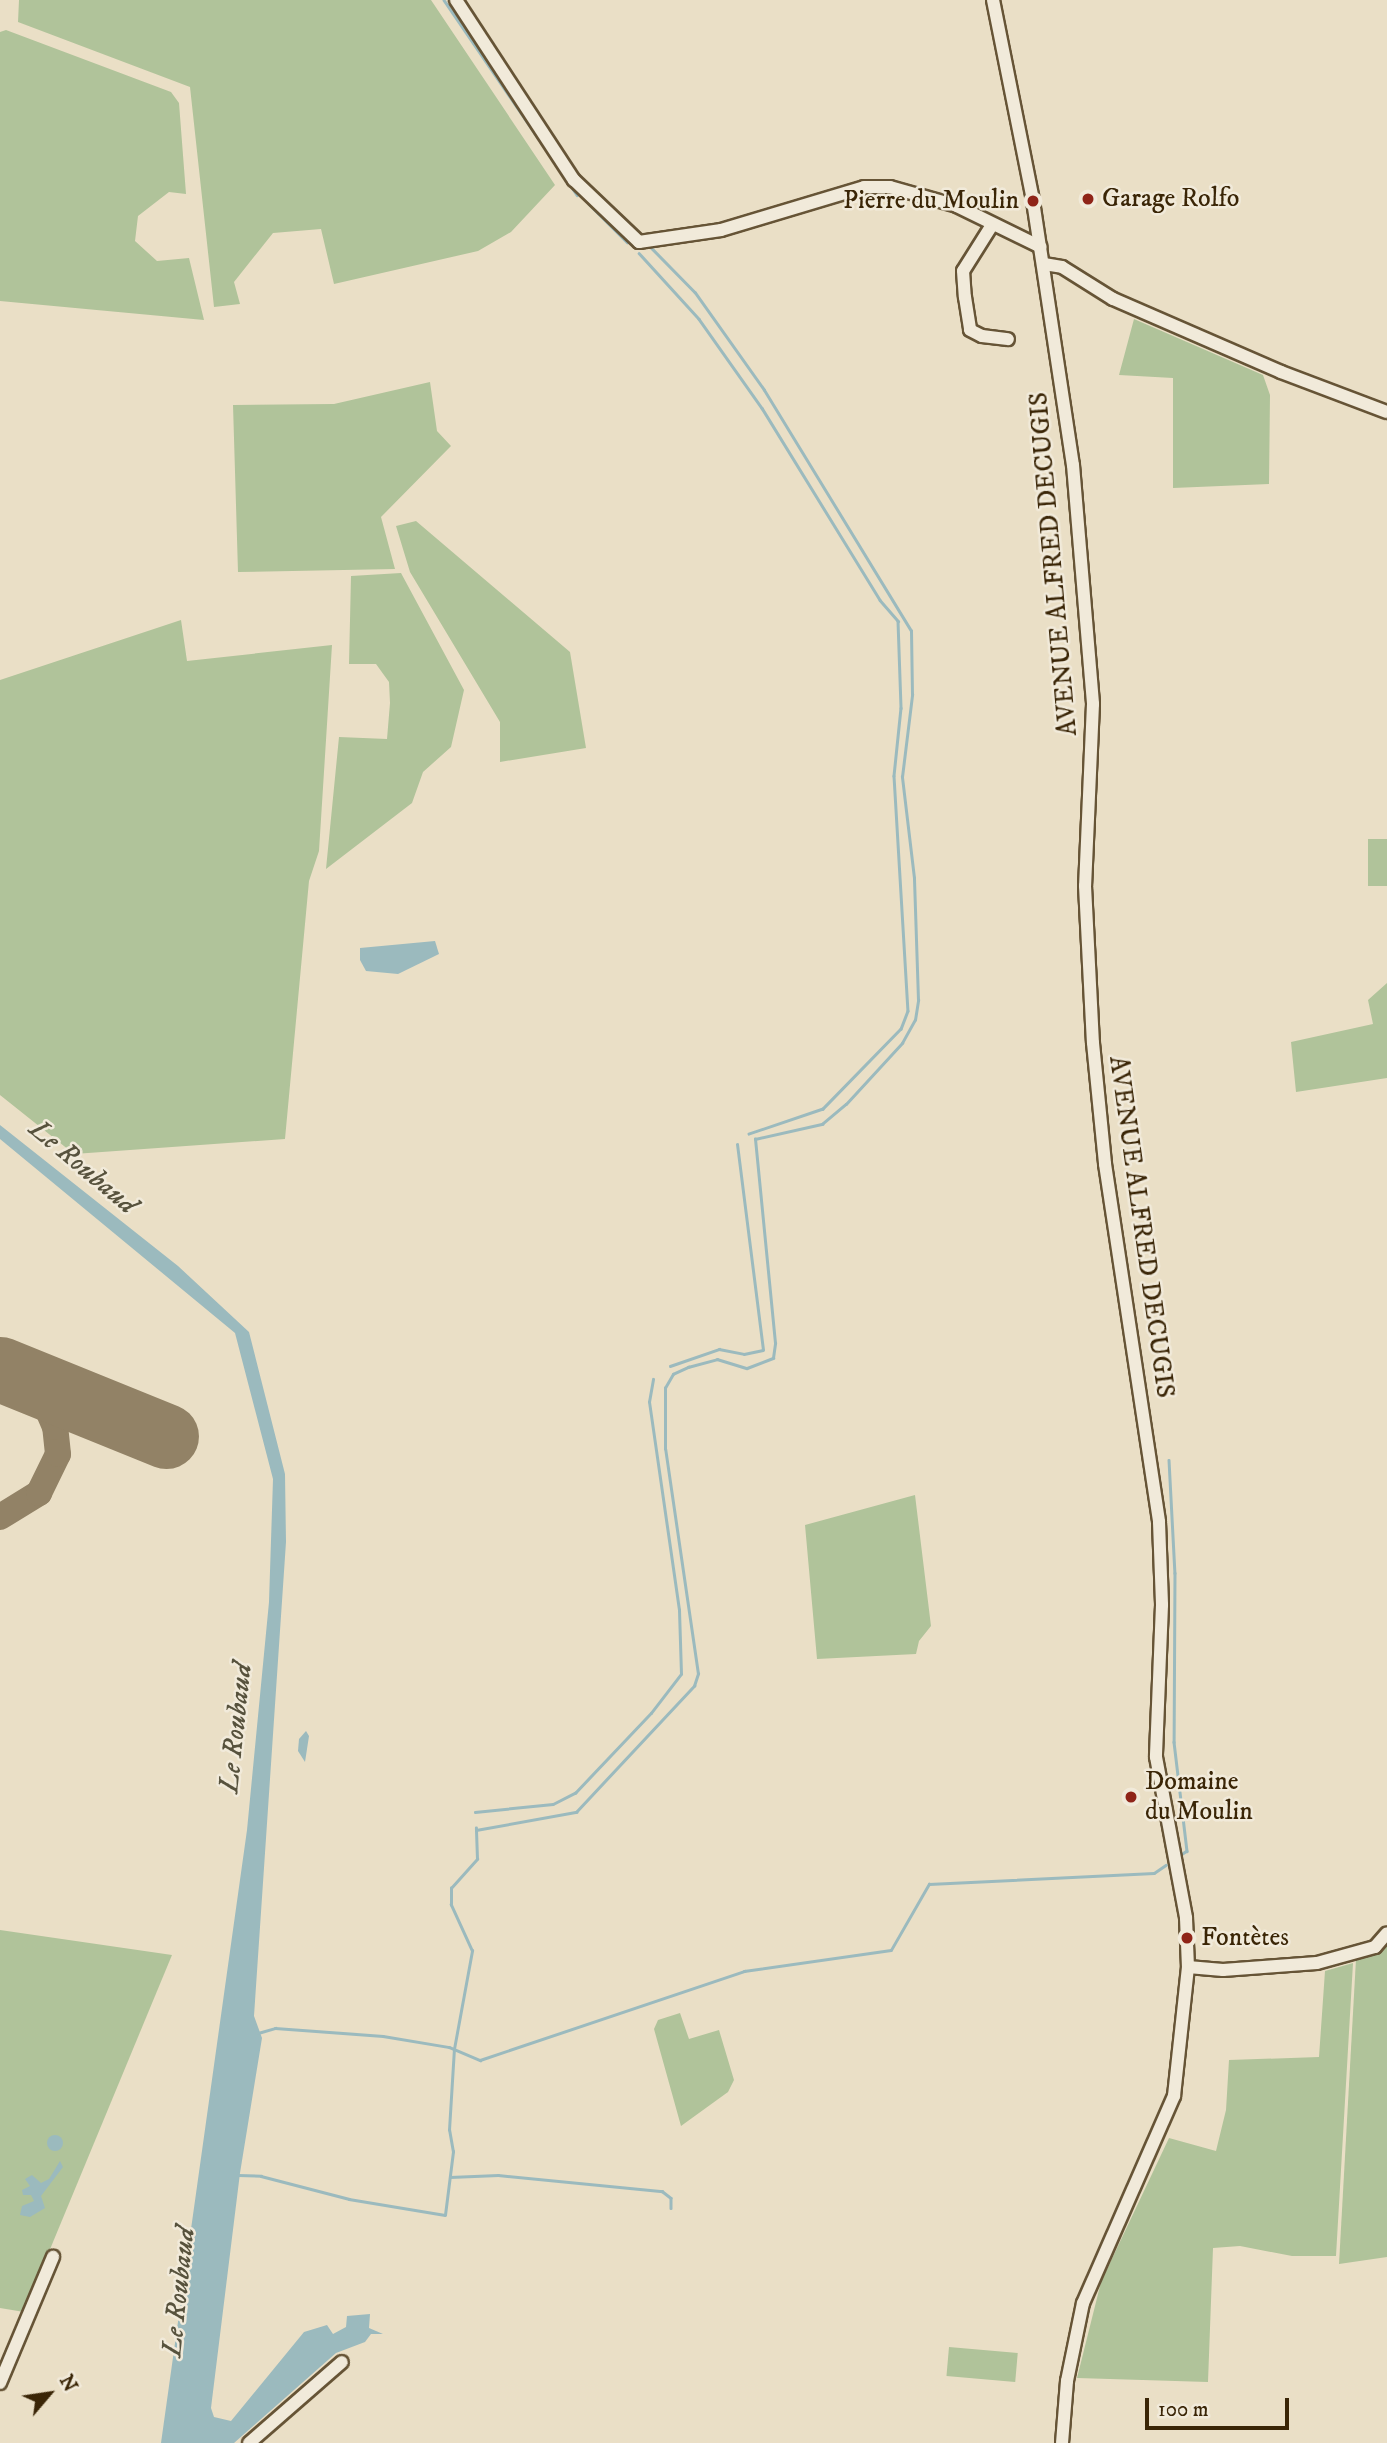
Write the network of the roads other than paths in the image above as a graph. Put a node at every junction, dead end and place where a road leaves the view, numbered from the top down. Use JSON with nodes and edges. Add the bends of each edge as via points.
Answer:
{"nodes":[{"id":1,"x":456,"y":0,"type":"edge"},
{"id":2,"x":993,"y":0,"type":"edge"},
{"id":3,"x":992,"y":225,"type":"junction"},
{"id":4,"x":1041,"y":247,"type":"junction"},
{"id":5,"x":1044,"y":264,"type":"junction"},
{"id":6,"x":1008,"y":339,"type":"dead end"},
{"id":7,"x":1387,"y":412,"type":"edge"},
{"id":8,"x":1387,"y":1933,"type":"edge"},
{"id":9,"x":1188,"y":1967,"type":"junction"},
{"id":10,"x":53,"y":2257,"type":"dead end"},
{"id":11,"x":342,"y":2362,"type":"dead end"},
{"id":12,"x":0,"y":2382,"type":"edge"},
{"id":13,"x":249,"y":2443,"type":"edge"},
{"id":14,"x":1062,"y":2443,"type":"edge"}],
"edges":[{"from":1,"to":3,"type":"street","via":[[575,180],[639,242],[721,230],[864,187],[918,192]]},
{"from":2,"to":4,"type":"street","name":"AVENUE ALFRED DECUGIS"},
{"from":3,"to":4,"type":"street"},
{"from":3,"to":6,"type":"street","via":[[963,271],[965,297],[970,330]]},
{"from":4,"to":5,"type":"street","name":"AVENUE ALFRED DECUGIS"},
{"from":5,"to":7,"type":"street","via":[[1062,267],[1113,299],[1281,372]]},
{"from":5,"to":9,"type":"street","name":"AVENUE ALFRED DECUGIS","via":[[1073,465],[1090,652],[1093,751],[1085,886],[1093,1043],[1105,1164],[1159,1522],[1162,1605],[1156,1757],[1185,1918]]},
{"from":8,"to":9,"type":"street","via":[[1375,1947],[1317,1963],[1223,1970]]},
{"from":9,"to":14,"type":"street","name":"AVENUE ALFRED DECUGIS","via":[[1174,2096],[1083,2303],[1072,2342]]},
{"from":10,"to":12,"type":"street"},
{"from":11,"to":13,"type":"street"}]}
